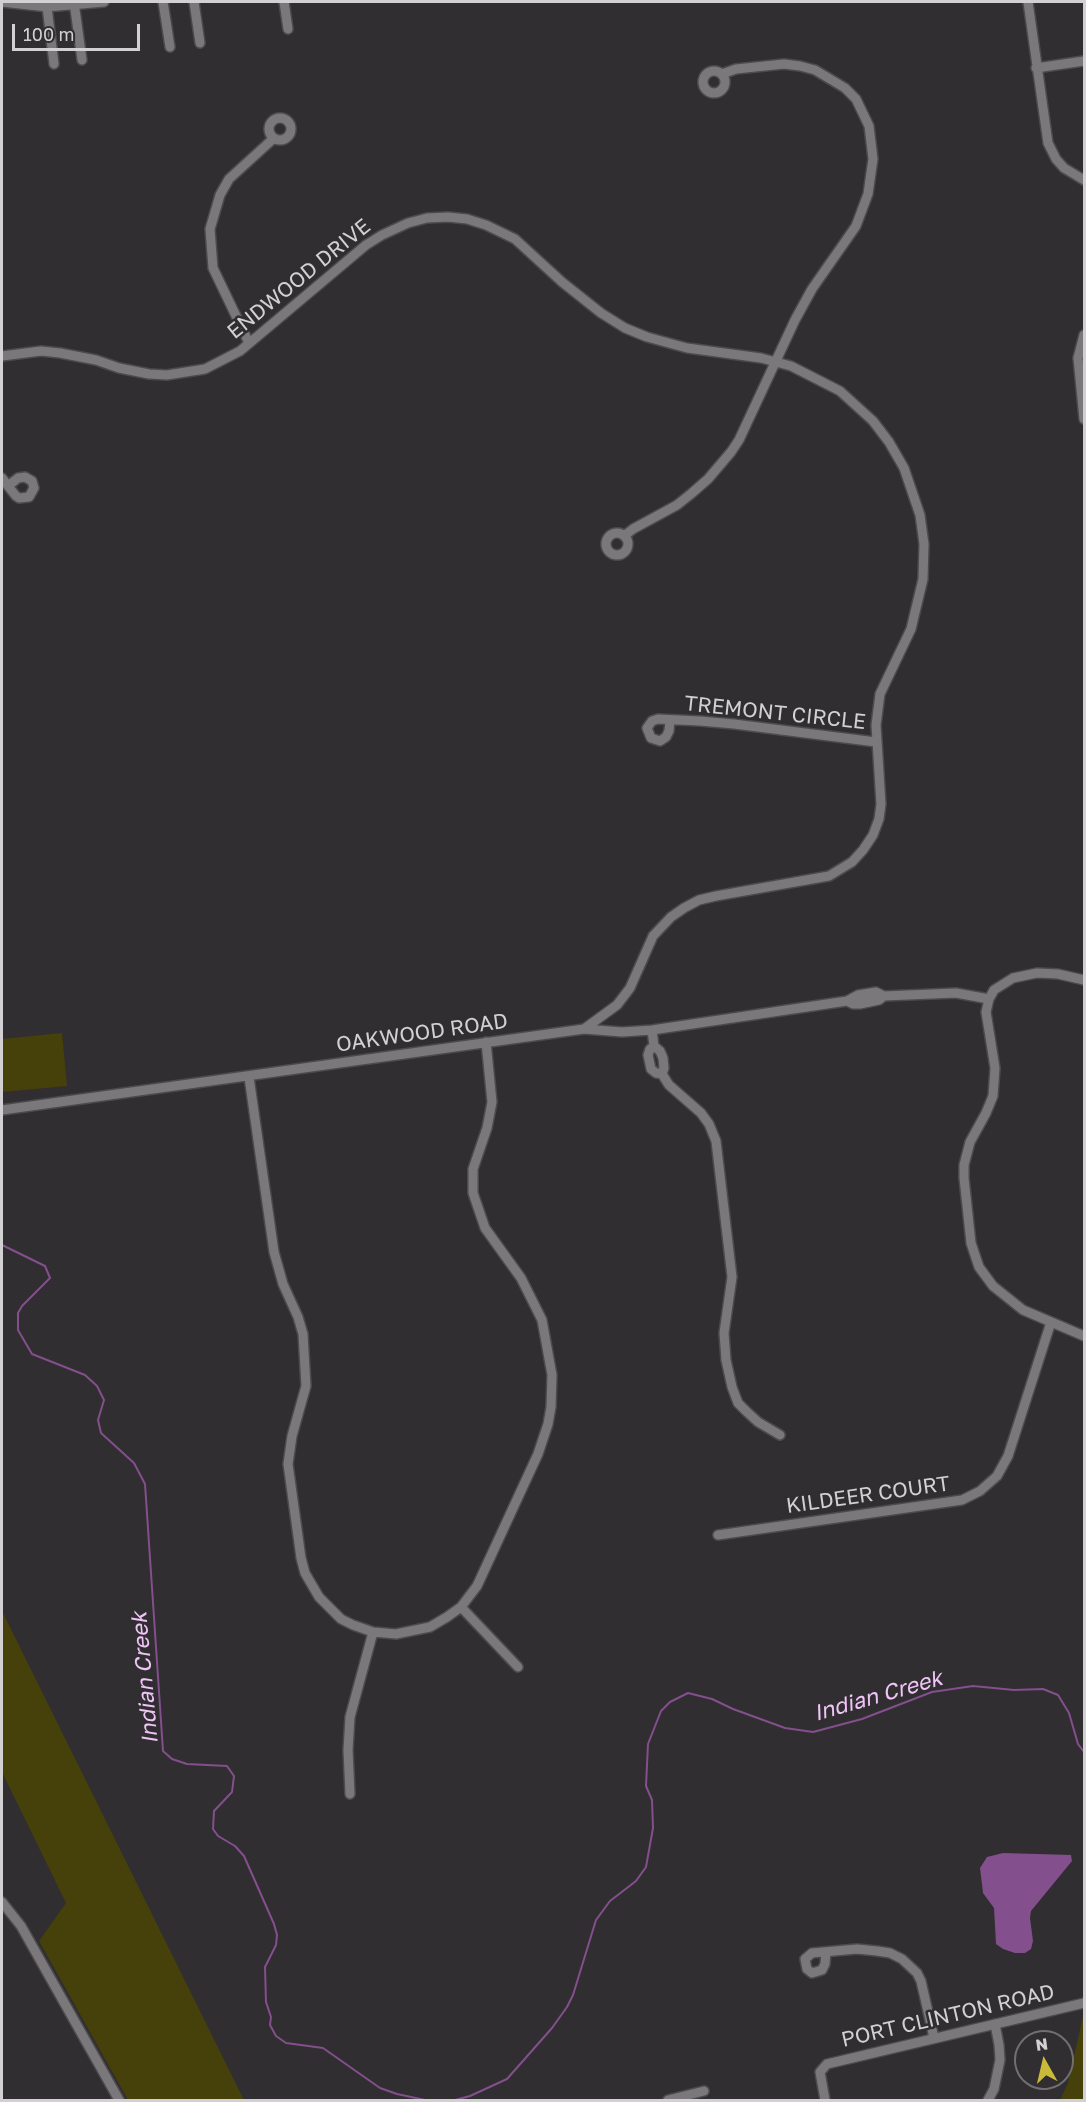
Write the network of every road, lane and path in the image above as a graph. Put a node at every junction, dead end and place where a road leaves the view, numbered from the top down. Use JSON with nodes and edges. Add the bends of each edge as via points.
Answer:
{"nodes":[{"id":1,"x":2,"y":2,"type":"edge"},
{"id":2,"x":104,"y":2,"type":"edge"},
{"id":3,"x":164,"y":2,"type":"edge"},
{"id":4,"x":194,"y":2,"type":"edge"},
{"id":5,"x":284,"y":2,"type":"edge"},
{"id":6,"x":1028,"y":2,"type":"edge"},
{"id":7,"x":74,"y":4,"type":"edge"},
{"id":8,"x":46,"y":6,"type":"junction"},
{"id":9,"x":288,"y":29,"type":"dead end"},
{"id":10,"x":200,"y":43,"type":"dead end"},
{"id":11,"x":170,"y":47,"type":"dead end"},
{"id":12,"x":82,"y":60,"type":"dead end"},
{"id":13,"x":1084,"y":62,"type":"edge"},
{"id":14,"x":54,"y":64,"type":"dead end"},
{"id":15,"x":1036,"y":68,"type":"junction"},
{"id":16,"x":722,"y":74,"type":"dead end"},
{"id":17,"x":274,"y":138,"type":"dead end"},
{"id":18,"x":1084,"y":180,"type":"edge"},
{"id":19,"x":1084,"y":335,"type":"edge"},
{"id":20,"x":249,"y":343,"type":"junction"},
{"id":21,"x":2,"y":356,"type":"edge"},
{"id":22,"x":776,"y":362,"type":"junction"},
{"id":23,"x":1084,"y":419,"type":"edge"},
{"id":24,"x":2,"y":478,"type":"edge"},
{"id":25,"x":8,"y":486,"type":"dead end"},
{"id":26,"x":624,"y":536,"type":"dead end"},
{"id":27,"x":670,"y":720,"type":"dead end"},
{"id":28,"x":876,"y":742,"type":"junction"},
{"id":29,"x":1084,"y":980,"type":"edge"},
{"id":30,"x":989,"y":999,"type":"junction"},
{"id":31,"x":584,"y":1029,"type":"junction"},
{"id":32,"x":652,"y":1030,"type":"junction"},
{"id":33,"x":486,"y":1042,"type":"junction"},
{"id":34,"x":654,"y":1046,"type":"junction"},
{"id":35,"x":662,"y":1074,"type":"junction"},
{"id":36,"x":249,"y":1077,"type":"junction"},
{"id":37,"x":2,"y":1110,"type":"edge"},
{"id":38,"x":1051,"y":1322,"type":"junction"},
{"id":39,"x":1084,"y":1336,"type":"edge"},
{"id":40,"x":780,"y":1435,"type":"dead end"},
{"id":41,"x":718,"y":1535,"type":"dead end"},
{"id":42,"x":461,"y":1607,"type":"junction"},
{"id":43,"x":373,"y":1632,"type":"junction"},
{"id":44,"x":518,"y":1667,"type":"dead end"},
{"id":45,"x":350,"y":1794,"type":"dead end"},
{"id":46,"x":2,"y":1902,"type":"edge"},
{"id":47,"x":826,"y":1952,"type":"dead end"},
{"id":48,"x":1084,"y":2003,"type":"edge"},
{"id":49,"x":995,"y":2024,"type":"junction"},
{"id":50,"x":934,"y":2038,"type":"junction"},
{"id":51,"x":704,"y":2091,"type":"dead end"},
{"id":52,"x":119,"y":2100,"type":"edge"},
{"id":53,"x":668,"y":2100,"type":"edge"},
{"id":54,"x":825,"y":2100,"type":"edge"},
{"id":55,"x":988,"y":2100,"type":"edge"}],
"edges":[{"from":1,"to":8,"type":"street"},
{"from":2,"to":7,"type":"street"},
{"from":3,"to":11,"type":"street"},
{"from":4,"to":10,"type":"street"},
{"from":5,"to":9,"type":"street"},
{"from":6,"to":15,"type":"street"},
{"from":7,"to":8,"type":"street"},
{"from":7,"to":12,"type":"street"},
{"from":8,"to":14,"type":"street"},
{"from":13,"to":15,"type":"street"},
{"from":15,"to":18,"type":"street","via":[[1048,143],[1064,168]]},
{"from":16,"to":22,"type":"street","via":[[733,69],[784,64],[815,70],[856,99],[871,140],[872,176],[862,212],[812,289]]},
{"from":17,"to":20,"type":"street","via":[[229,179],[210,229],[213,268]]},
{"from":19,"to":23,"type":"street","via":[[1077,358]]},
{"from":20,"to":21,"type":"street","name":"ENDWOOD DRIVE","via":[[205,369],[167,375],[134,372],[96,360],[41,351]]},
{"from":20,"to":22,"type":"street","name":"ENDWOOD DRIVE","via":[[366,245],[408,223],[448,217],[486,225],[515,239],[562,282],[625,328],[687,348]]},
{"from":22,"to":26,"type":"street","via":[[738,440],[708,479],[677,505]]},
{"from":22,"to":28,"type":"street","name":"ENDWOOD DRIVE","via":[[840,391],[873,421],[904,468],[920,515],[924,544],[919,602],[911,629],[880,694]]},
{"from":24,"to":25,"type":"street"},
{"from":27,"to":28,"type":"street","name":"TREMONT CIRCLE"},
{"from":28,"to":31,"type":"street","name":"ENDWOOD DRIVE","via":[[881,790],[879,819],[852,862],[819,879],[716,896],[684,908],[654,936],[630,988],[617,1005]]},
{"from":29,"to":30,"type":"street","via":[[1058,974],[1025,975],[994,990]]},
{"from":30,"to":32,"type":"street","name":"OAKWOOD ROAD","via":[[956,993],[884,996],[878,992],[860,994],[847,1001]]},
{"from":30,"to":38,"type":"street","via":[[987,1022],[995,1084],[964,1165],[971,1242],[979,1266],[993,1286],[1023,1310]]},
{"from":31,"to":32,"type":"street","name":"OAKWOOD ROAD"},
{"from":31,"to":33,"type":"street","name":"OAKWOOD ROAD"},
{"from":32,"to":34,"type":"street"},
{"from":33,"to":36,"type":"street","name":"OAKWOOD ROAD"},
{"from":33,"to":42,"type":"street","via":[[492,1102],[473,1169],[473,1193],[485,1228],[521,1278],[542,1320],[550,1354],[552,1392],[548,1424],[538,1454],[484,1573]]},
{"from":34,"to":35,"type":"street","via":[[663,1058]]},
{"from":34,"to":35,"type":"street","via":[[649,1051],[649,1064],[654,1072]]},
{"from":35,"to":40,"type":"street","via":[[701,1113],[716,1142],[732,1277],[724,1333],[732,1386],[738,1403]]},
{"from":36,"to":37,"type":"street","name":"OAKWOOD ROAD"},
{"from":36,"to":43,"type":"street","via":[[274,1252],[303,1334],[306,1386],[288,1464],[301,1558],[310,1584],[329,1608],[353,1626]]},
{"from":38,"to":39,"type":"street"},
{"from":38,"to":41,"type":"street","name":"KILDEER COURT","via":[[1008,1456],[997,1476],[980,1491],[962,1500]]},
{"from":42,"to":43,"type":"street","via":[[419,1630]]},
{"from":42,"to":44,"type":"street"},
{"from":43,"to":45,"type":"street","via":[[350,1717]]},
{"from":46,"to":52,"type":"street","via":[[21,1926]]},
{"from":47,"to":50,"type":"street","via":[[858,1949],[890,1953],[902,1959],[921,1981]]},
{"from":48,"to":49,"type":"street","name":"PORT CLINTON ROAD"},
{"from":49,"to":50,"type":"street","name":"PORT CLINTON ROAD"},
{"from":49,"to":55,"type":"street","via":[[1000,2060]]},
{"from":50,"to":54,"type":"street","name":"PORT CLINTON ROAD","via":[[835,2061],[822,2068],[820,2079]]},
{"from":51,"to":53,"type":"street"}]}
